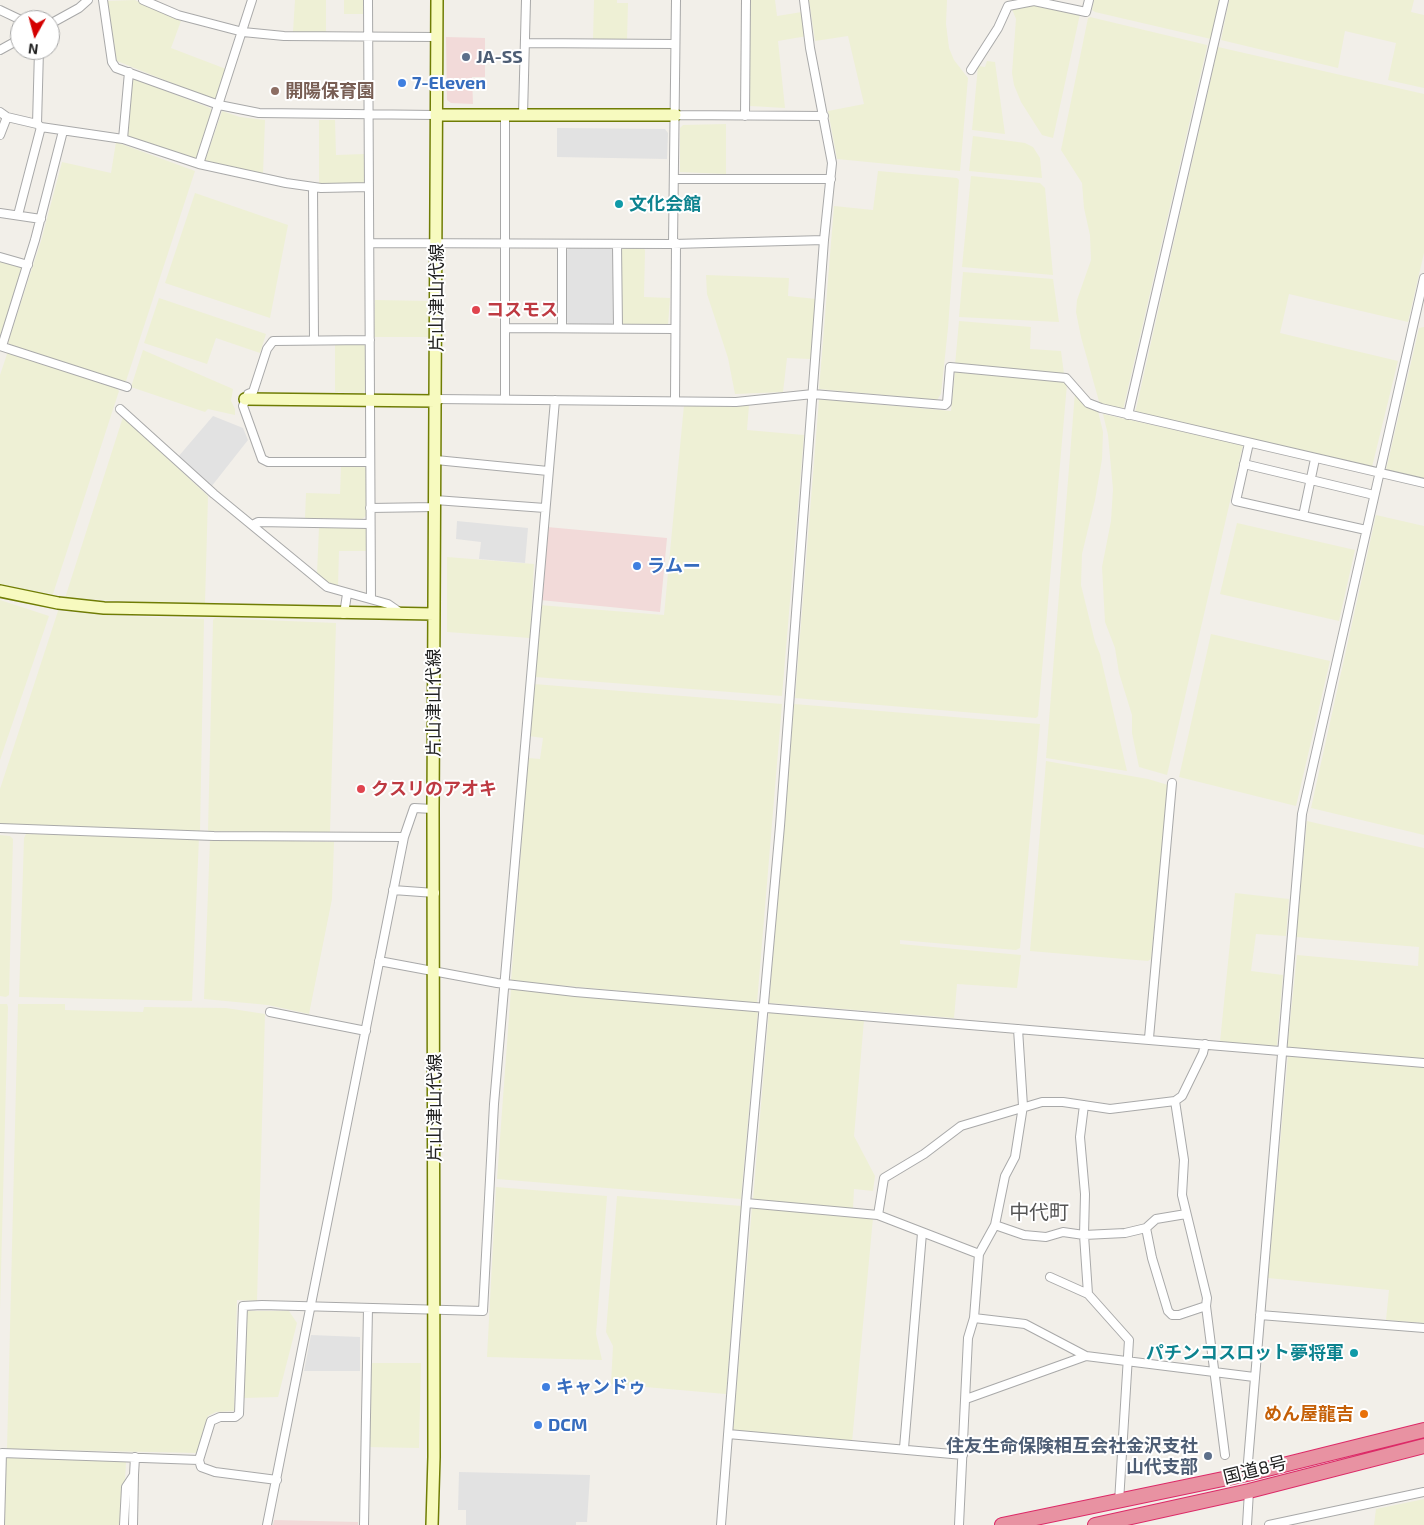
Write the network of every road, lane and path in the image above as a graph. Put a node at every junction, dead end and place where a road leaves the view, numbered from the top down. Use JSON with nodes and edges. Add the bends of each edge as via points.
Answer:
{"nodes":[{"id":1,"x":88,"y":0,"type":"edge"},
{"id":2,"x":104,"y":0,"type":"edge"},
{"id":3,"x":144,"y":0,"type":"edge"},
{"id":4,"x":252,"y":0,"type":"edge"},
{"id":5,"x":368,"y":0,"type":"edge"},
{"id":6,"x":437,"y":0,"type":"edge"},
{"id":7,"x":526,"y":0,"type":"edge"},
{"id":8,"x":676,"y":0,"type":"edge"},
{"id":9,"x":746,"y":0,"type":"edge"},
{"id":10,"x":804,"y":0,"type":"edge"},
{"id":11,"x":1089,"y":0,"type":"edge"},
{"id":12,"x":1224,"y":0,"type":"edge"},
{"id":13,"x":60,"y":18,"type":"edge"},
{"id":14,"x":243,"y":32,"type":"junction"},
{"id":15,"x":368,"y":36,"type":"junction"},
{"id":16,"x":437,"y":37,"type":"junction"},
{"id":17,"x":526,"y":43,"type":"junction"},
{"id":18,"x":675,"y":44,"type":"junction"},
{"id":19,"x":38,"y":60,"type":"edge"},
{"id":20,"x":971,"y":70,"type":"dead end"},
{"id":21,"x":129,"y":72,"type":"junction"},
{"id":22,"x":219,"y":105,"type":"junction"},
{"id":23,"x":368,"y":114,"type":"junction"},
{"id":24,"x":3,"y":115,"type":"edge"},
{"id":25,"x":436,"y":115,"type":"junction"},
{"id":26,"x":523,"y":115,"type":"junction"},
{"id":27,"x":675,"y":115,"type":"junction"},
{"id":28,"x":506,"y":116,"type":"junction"},
{"id":29,"x":746,"y":116,"type":"junction"},
{"id":30,"x":824,"y":116,"type":"junction"},
{"id":31,"x":39,"y":126,"type":"junction"},
{"id":32,"x":63,"y":131,"type":"junction"},
{"id":33,"x":0,"y":135,"type":"edge"},
{"id":34,"x":123,"y":139,"type":"junction"},
{"id":35,"x":199,"y":164,"type":"junction"},
{"id":36,"x":674,"y":178,"type":"junction"},
{"id":37,"x":831,"y":179,"type":"junction"},
{"id":38,"x":312,"y":187,"type":"junction"},
{"id":39,"x":369,"y":187,"type":"junction"},
{"id":40,"x":0,"y":213,"type":"edge"},
{"id":41,"x":18,"y":215,"type":"junction"},
{"id":42,"x":41,"y":219,"type":"junction"},
{"id":43,"x":824,"y":240,"type":"junction"},
{"id":44,"x":370,"y":243,"type":"junction"},
{"id":45,"x":438,"y":243,"type":"junction"},
{"id":46,"x":504,"y":244,"type":"junction"},
{"id":47,"x":562,"y":244,"type":"junction"},
{"id":48,"x":617,"y":244,"type":"junction"},
{"id":49,"x":674,"y":244,"type":"junction"},
{"id":50,"x":0,"y":257,"type":"edge"},
{"id":51,"x":28,"y":265,"type":"junction"},
{"id":52,"x":1424,"y":278,"type":"edge"},
{"id":53,"x":505,"y":328,"type":"junction"},
{"id":54,"x":562,"y":328,"type":"junction"},
{"id":55,"x":618,"y":328,"type":"junction"},
{"id":56,"x":675,"y":329,"type":"junction"},
{"id":57,"x":314,"y":340,"type":"junction"},
{"id":58,"x":370,"y":340,"type":"junction"},
{"id":59,"x":1,"y":346,"type":"edge"},
{"id":60,"x":127,"y":387,"type":"dead end"},
{"id":61,"x":812,"y":394,"type":"junction"},
{"id":62,"x":245,"y":399,"type":"junction"},
{"id":63,"x":505,"y":399,"type":"junction"},
{"id":64,"x":436,"y":400,"type":"junction"},
{"id":65,"x":555,"y":400,"type":"junction"},
{"id":66,"x":675,"y":400,"type":"junction"},
{"id":67,"x":370,"y":401,"type":"junction"},
{"id":68,"x":120,"y":409,"type":"dead end"},
{"id":69,"x":1128,"y":415,"type":"junction"},
{"id":70,"x":1249,"y":443,"type":"junction"},
{"id":71,"x":1315,"y":459,"type":"junction"},
{"id":72,"x":436,"y":460,"type":"junction"},
{"id":73,"x":370,"y":462,"type":"junction"},
{"id":74,"x":1244,"y":464,"type":"junction"},
{"id":75,"x":548,"y":471,"type":"junction"},
{"id":76,"x":1379,"y":472,"type":"junction"},
{"id":77,"x":1311,"y":480,"type":"junction"},
{"id":78,"x":1424,"y":483,"type":"edge"},
{"id":79,"x":1374,"y":495,"type":"junction"},
{"id":80,"x":435,"y":504,"type":"junction"},
{"id":81,"x":370,"y":508,"type":"junction"},
{"id":82,"x":545,"y":508,"type":"junction"},
{"id":83,"x":1303,"y":516,"type":"junction"},
{"id":84,"x":370,"y":524,"type":"junction"},
{"id":85,"x":252,"y":525,"type":"junction"},
{"id":86,"x":1366,"y":530,"type":"junction"},
{"id":87,"x":0,"y":591,"type":"edge"},
{"id":88,"x":347,"y":594,"type":"junction"},
{"id":89,"x":371,"y":599,"type":"junction"},
{"id":90,"x":344,"y":614,"type":"junction"},
{"id":91,"x":402,"y":614,"type":"junction"},
{"id":92,"x":434,"y":614,"type":"junction"},
{"id":93,"x":1172,"y":783,"type":"dead end"},
{"id":94,"x":433,"y":809,"type":"junction"},
{"id":95,"x":0,"y":828,"type":"edge"},
{"id":96,"x":404,"y":838,"type":"junction"},
{"id":97,"x":393,"y":890,"type":"junction"},
{"id":98,"x":434,"y":893,"type":"junction"},
{"id":99,"x":379,"y":961,"type":"junction"},
{"id":100,"x":435,"y":973,"type":"junction"},
{"id":101,"x":504,"y":985,"type":"junction"},
{"id":102,"x":763,"y":1006,"type":"junction"},
{"id":103,"x":270,"y":1012,"type":"dead end"},
{"id":104,"x":1018,"y":1029,"type":"junction"},
{"id":105,"x":366,"y":1031,"type":"junction"},
{"id":106,"x":1149,"y":1038,"type":"junction"},
{"id":107,"x":1205,"y":1044,"type":"junction"},
{"id":108,"x":1281,"y":1050,"type":"junction"},
{"id":109,"x":1424,"y":1063,"type":"edge"},
{"id":110,"x":1176,"y":1101,"type":"junction"},
{"id":111,"x":1084,"y":1105,"type":"junction"},
{"id":112,"x":1023,"y":1106,"type":"junction"},
{"id":113,"x":746,"y":1203,"type":"junction"},
{"id":114,"x":1186,"y":1214,"type":"junction"},
{"id":115,"x":878,"y":1215,"type":"junction"},
{"id":116,"x":995,"y":1225,"type":"junction"},
{"id":117,"x":1146,"y":1228,"type":"junction"},
{"id":118,"x":922,"y":1233,"type":"junction"},
{"id":119,"x":1084,"y":1235,"type":"junction"},
{"id":120,"x":979,"y":1254,"type":"junction"},
{"id":121,"x":1050,"y":1277,"type":"dead end"},
{"id":122,"x":1088,"y":1294,"type":"junction"},
{"id":123,"x":1206,"y":1306,"type":"junction"},
{"id":124,"x":310,"y":1307,"type":"junction"},
{"id":125,"x":368,"y":1308,"type":"junction"},
{"id":126,"x":433,"y":1309,"type":"junction"},
{"id":127,"x":1260,"y":1315,"type":"junction"},
{"id":128,"x":974,"y":1318,"type":"junction"},
{"id":129,"x":1424,"y":1328,"type":"edge"},
{"id":130,"x":1086,"y":1356,"type":"junction"},
{"id":131,"x":1127,"y":1361,"type":"junction"},
{"id":132,"x":1215,"y":1371,"type":"junction"},
{"id":133,"x":1254,"y":1377,"type":"junction"},
{"id":134,"x":966,"y":1399,"type":"junction"},
{"id":135,"x":1424,"y":1430,"type":"edge"},
{"id":136,"x":728,"y":1434,"type":"junction"},
{"id":137,"x":1424,"y":1446,"type":"edge"},
{"id":138,"x":904,"y":1448,"type":"junction"},
{"id":139,"x":963,"y":1455,"type":"junction"},
{"id":140,"x":1225,"y":1456,"type":"dead end"},
{"id":141,"x":135,"y":1457,"type":"junction"},
{"id":142,"x":199,"y":1460,"type":"junction"},
{"id":143,"x":1247,"y":1474,"type":"junction"},
{"id":144,"x":134,"y":1476,"type":"junction"},
{"id":145,"x":277,"y":1480,"type":"junction"},
{"id":146,"x":1249,"y":1491,"type":"junction"},
{"id":147,"x":1424,"y":1492,"type":"edge"},
{"id":148,"x":1119,"y":1502,"type":"junction"},
{"id":149,"x":0,"y":1525,"type":"edge"},
{"id":150,"x":124,"y":1525,"type":"edge"},
{"id":151,"x":133,"y":1525,"type":"edge"},
{"id":152,"x":267,"y":1525,"type":"edge"},
{"id":153,"x":364,"y":1525,"type":"edge"},
{"id":154,"x":432,"y":1525,"type":"edge"},
{"id":155,"x":721,"y":1525,"type":"edge"},
{"id":156,"x":959,"y":1525,"type":"edge"},
{"id":157,"x":1002,"y":1525,"type":"edge"},
{"id":158,"x":1095,"y":1525,"type":"edge"},
{"id":159,"x":1247,"y":1525,"type":"edge"},
{"id":160,"x":1269,"y":1525,"type":"edge"}],
"edges":[{"from":1,"to":13,"type":"street"},
{"from":2,"to":21,"type":"street","via":[[112,62],[116,68]]},
{"from":3,"to":14,"type":"street","via":[[178,15]]},
{"from":4,"to":14,"type":"street"},
{"from":5,"to":15,"type":"street"},
{"from":6,"to":16,"type":"main road","name":"片山津山代線"},
{"from":7,"to":17,"type":"street"},
{"from":8,"to":18,"type":"street"},
{"from":9,"to":29,"type":"street"},
{"from":10,"to":30,"type":"street"},
{"from":11,"to":20,"type":"street","via":[[1086,12],[1034,1],[1008,6]]},
{"from":12,"to":69,"type":"street"},
{"from":14,"to":15,"type":"street","via":[[284,36]]},
{"from":14,"to":22,"type":"street"},
{"from":15,"to":16,"type":"street"},
{"from":15,"to":23,"type":"street"},
{"from":16,"to":25,"type":"main road","name":"片山津山代線"},
{"from":17,"to":18,"type":"street"},
{"from":17,"to":26,"type":"street"},
{"from":18,"to":27,"type":"street"},
{"from":19,"to":31,"type":"street"},
{"from":21,"to":22,"type":"street"},
{"from":21,"to":34,"type":"street"},
{"from":22,"to":23,"type":"street","via":[[259,113]]},
{"from":22,"to":35,"type":"street"},
{"from":23,"to":25,"type":"street"},
{"from":23,"to":39,"type":"street"},
{"from":24,"to":31,"type":"street"},
{"from":24,"to":33,"type":"street"},
{"from":25,"to":28,"type":"main road"},
{"from":25,"to":45,"type":"main road","name":"片山津山代線"},
{"from":26,"to":27,"type":"main road"},
{"from":26,"to":28,"type":"main road"},
{"from":27,"to":29,"type":"street"},
{"from":27,"to":36,"type":"street"},
{"from":28,"to":46,"type":"street"},
{"from":29,"to":30,"type":"street"},
{"from":30,"to":37,"type":"street","via":[[832,163]]},
{"from":31,"to":32,"type":"street"},
{"from":31,"to":41,"type":"street"},
{"from":32,"to":34,"type":"street"},
{"from":32,"to":42,"type":"street"},
{"from":34,"to":35,"type":"street"},
{"from":35,"to":38,"type":"street"},
{"from":36,"to":37,"type":"street"},
{"from":36,"to":49,"type":"street"},
{"from":37,"to":43,"type":"street"},
{"from":38,"to":39,"type":"street"},
{"from":38,"to":57,"type":"street"},
{"from":39,"to":44,"type":"street"},
{"from":40,"to":41,"type":"street"},
{"from":41,"to":42,"type":"street"},
{"from":42,"to":51,"type":"street"},
{"from":43,"to":49,"type":"street"},
{"from":43,"to":61,"type":"street"},
{"from":44,"to":45,"type":"street"},
{"from":44,"to":58,"type":"street"},
{"from":45,"to":46,"type":"street"},
{"from":45,"to":64,"type":"main road","name":"片山津山代線"},
{"from":46,"to":47,"type":"street"},
{"from":46,"to":53,"type":"street"},
{"from":47,"to":48,"type":"street"},
{"from":47,"to":54,"type":"street"},
{"from":48,"to":49,"type":"street"},
{"from":48,"to":55,"type":"street"},
{"from":49,"to":56,"type":"street"},
{"from":50,"to":51,"type":"street"},
{"from":51,"to":59,"type":"street"},
{"from":52,"to":76,"type":"street","name":"国道8号"},
{"from":53,"to":54,"type":"street"},
{"from":53,"to":63,"type":"street"},
{"from":54,"to":55,"type":"street"},
{"from":55,"to":56,"type":"street"},
{"from":56,"to":66,"type":"street"},
{"from":57,"to":58,"type":"street"},
{"from":57,"to":62,"type":"street","via":[[270,343],[252,392]]},
{"from":58,"to":67,"type":"street"},
{"from":59,"to":60,"type":"street"},
{"from":61,"to":66,"type":"street","via":[[736,402]]},
{"from":61,"to":69,"type":"street","via":[[945,406],[948,403],[950,367],[1066,378],[1088,403]]},
{"from":61,"to":102,"type":"street","via":[[780,826]]},
{"from":62,"to":67,"type":"main road"},
{"from":62,"to":73,"type":"street","via":[[243,406],[262,459],[268,462]]},
{"from":63,"to":64,"type":"street"},
{"from":63,"to":65,"type":"street"},
{"from":64,"to":67,"type":"main road"},
{"from":64,"to":72,"type":"main road","name":"片山津山代線"},
{"from":65,"to":66,"type":"street"},
{"from":65,"to":75,"type":"street"},
{"from":67,"to":73,"type":"street"},
{"from":68,"to":85,"type":"street"},
{"from":69,"to":70,"type":"street"},
{"from":70,"to":71,"type":"street"},
{"from":70,"to":74,"type":"street"},
{"from":71,"to":76,"type":"street"},
{"from":71,"to":77,"type":"street"},
{"from":72,"to":75,"type":"street"},
{"from":72,"to":80,"type":"main road","name":"片山津山代線"},
{"from":73,"to":81,"type":"street"},
{"from":74,"to":77,"type":"street"},
{"from":74,"to":83,"type":"street","via":[[1236,501]]},
{"from":75,"to":82,"type":"street"},
{"from":76,"to":78,"type":"street"},
{"from":76,"to":79,"type":"street","name":"国道8号"},
{"from":77,"to":79,"type":"street"},
{"from":77,"to":83,"type":"street"},
{"from":79,"to":86,"type":"street","name":"国道8号"},
{"from":80,"to":81,"type":"street"},
{"from":80,"to":82,"type":"street"},
{"from":80,"to":92,"type":"main road","name":"片山津山代線"},
{"from":81,"to":84,"type":"street"},
{"from":82,"to":101,"type":"street"},
{"from":83,"to":86,"type":"street"},
{"from":84,"to":85,"type":"street","via":[[258,522]]},
{"from":84,"to":89,"type":"street"},
{"from":85,"to":88,"type":"street","via":[[327,587]]},
{"from":86,"to":108,"type":"street","name":"国道8号","via":[[1302,814]]},
{"from":87,"to":90,"type":"main road","via":[[104,608]]},
{"from":88,"to":89,"type":"street"},
{"from":88,"to":90,"type":"street"},
{"from":89,"to":91,"type":"street","via":[[388,604]]},
{"from":90,"to":91,"type":"main road"},
{"from":91,"to":92,"type":"main road"},
{"from":92,"to":94,"type":"main road","name":"片山津山代線"},
{"from":93,"to":106,"type":"street"},
{"from":94,"to":96,"type":"street","via":[[414,808]]},
{"from":94,"to":98,"type":"main road","name":"片山津山代線"},
{"from":95,"to":96,"type":"street","via":[[214,836]]},
{"from":96,"to":97,"type":"street"},
{"from":97,"to":98,"type":"street"},
{"from":97,"to":99,"type":"street"},
{"from":98,"to":100,"type":"main road","name":"片山津山代線"},
{"from":99,"to":100,"type":"street"},
{"from":99,"to":105,"type":"street"},
{"from":100,"to":101,"type":"street"},
{"from":100,"to":126,"type":"main road","name":"片山津山代線"},
{"from":101,"to":102,"type":"street"},
{"from":101,"to":126,"type":"street","via":[[483,1311]]},
{"from":102,"to":104,"type":"street"},
{"from":102,"to":113,"type":"street"},
{"from":103,"to":105,"type":"street"},
{"from":104,"to":106,"type":"street"},
{"from":104,"to":112,"type":"street"},
{"from":105,"to":124,"type":"street"},
{"from":106,"to":107,"type":"street"},
{"from":107,"to":108,"type":"street"},
{"from":107,"to":110,"type":"street","via":[[1182,1096]]},
{"from":108,"to":109,"type":"street"},
{"from":108,"to":127,"type":"street","name":"国道8号"},
{"from":110,"to":111,"type":"street","via":[[1110,1108]]},
{"from":110,"to":114,"type":"street","via":[[1184,1160],[1182,1195]]},
{"from":111,"to":112,"type":"street","via":[[1051,1101]]},
{"from":111,"to":119,"type":"street","via":[[1080,1137],[1085,1194]]},
{"from":112,"to":115,"type":"street","via":[[961,1126],[884,1178]]},
{"from":112,"to":116,"type":"street","via":[[1014,1157],[1005,1176]]},
{"from":113,"to":115,"type":"street"},
{"from":113,"to":136,"type":"street"},
{"from":114,"to":117,"type":"street","via":[[1156,1219]]},
{"from":114,"to":123,"type":"street","via":[[1208,1298]]},
{"from":115,"to":118,"type":"street"},
{"from":116,"to":119,"type":"street","via":[[1024,1235],[1046,1237],[1063,1232]]},
{"from":116,"to":120,"type":"street"},
{"from":117,"to":119,"type":"street","via":[[1125,1233]]},
{"from":117,"to":123,"type":"street","via":[[1168,1310],[1172,1315],[1179,1315]]},
{"from":118,"to":120,"type":"street"},
{"from":118,"to":138,"type":"street"},
{"from":119,"to":122,"type":"street"},
{"from":120,"to":128,"type":"street"},
{"from":121,"to":122,"type":"street"},
{"from":122,"to":131,"type":"street","via":[[1129,1340]]},
{"from":123,"to":132,"type":"street"},
{"from":124,"to":125,"type":"street"},
{"from":124,"to":142,"type":"street","via":[[243,1306],[239,1414],[211,1421]]},
{"from":124,"to":145,"type":"street"},
{"from":125,"to":126,"type":"street"},
{"from":125,"to":153,"type":"street"},
{"from":126,"to":154,"type":"main road","name":"片山津山代線"},
{"from":127,"to":129,"type":"street"},
{"from":127,"to":133,"type":"street","name":"国道8号"},
{"from":128,"to":130,"type":"street","via":[[1025,1324]]},
{"from":128,"to":134,"type":"street","via":[[968,1338]]},
{"from":130,"to":131,"type":"street"},
{"from":130,"to":134,"type":"street"},
{"from":131,"to":132,"type":"street"},
{"from":131,"to":148,"type":"street"},
{"from":132,"to":133,"type":"street"},
{"from":132,"to":140,"type":"street"},
{"from":133,"to":143,"type":"street","name":"国道8号"},
{"from":134,"to":139,"type":"street"},
{"from":135,"to":143,"type":"highway","name":"国道8号"},
{"from":136,"to":138,"type":"street"},
{"from":136,"to":155,"type":"street"},
{"from":137,"to":146,"type":"highway","name":"国道8号"},
{"from":138,"to":139,"type":"street"},
{"from":139,"to":156,"type":"street"},
{"from":141,"to":142,"type":"street"},
{"from":141,"to":144,"type":"street"},
{"from":141,"to":149,"type":"street","via":[[2,1453]]},
{"from":142,"to":145,"type":"street","via":[[201,1467],[215,1472]]},
{"from":143,"to":148,"type":"highway","name":"国道8号"},
{"from":144,"to":150,"type":"street","via":[[126,1487]]},
{"from":144,"to":151,"type":"street"},
{"from":145,"to":152,"type":"street"},
{"from":146,"to":158,"type":"highway","name":"国道8号"},
{"from":146,"to":159,"type":"street"},
{"from":147,"to":160,"type":"street"},
{"from":148,"to":157,"type":"highway","name":"国道8号"}]}
